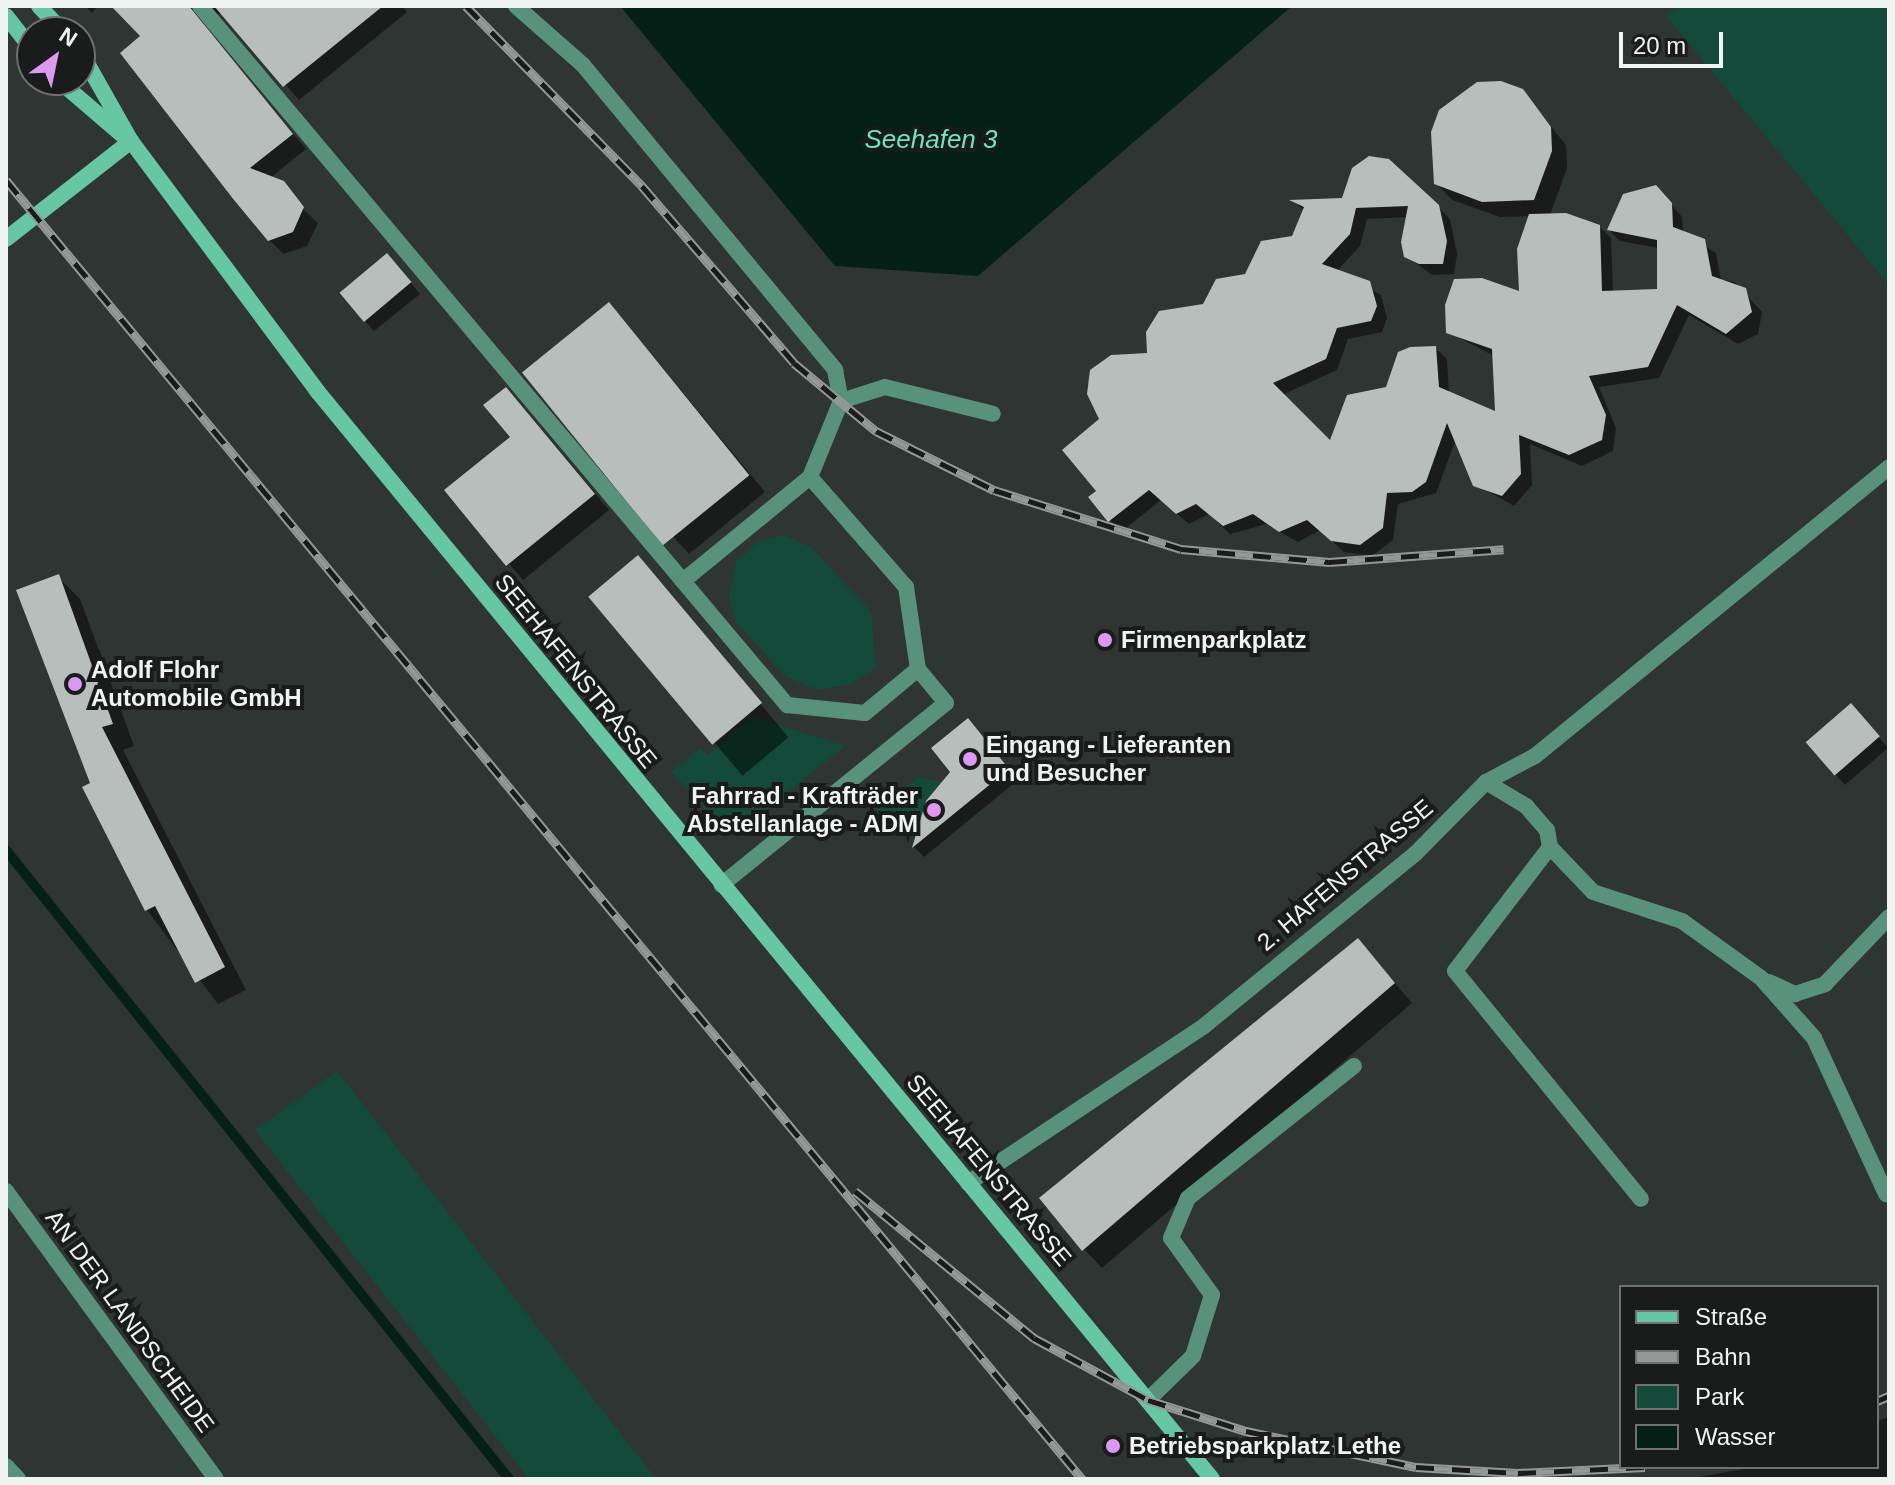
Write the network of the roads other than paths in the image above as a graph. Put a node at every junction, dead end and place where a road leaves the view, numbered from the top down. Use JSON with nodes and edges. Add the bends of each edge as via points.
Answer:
{"nodes":[{"id":1,"x":200,"y":6,"type":"edge"},
{"id":2,"x":516,"y":6,"type":"edge"},
{"id":3,"x":96,"y":79,"type":"edge"},
{"id":4,"x":77,"y":96,"type":"edge"},
{"id":5,"x":131,"y":141,"type":"junction"},
{"id":6,"x":6,"y":239,"type":"edge"},
{"id":7,"x":841,"y":401,"type":"junction"},
{"id":8,"x":993,"y":414,"type":"dead end"},
{"id":9,"x":1889,"y":467,"type":"edge"},
{"id":10,"x":810,"y":477,"type":"junction"},
{"id":11,"x":683,"y":581,"type":"junction"},
{"id":12,"x":918,"y":669,"type":"junction"},
{"id":13,"x":1486,"y":782,"type":"junction"},
{"id":14,"x":1550,"y":847,"type":"junction"},
{"id":15,"x":721,"y":885,"type":"junction"},
{"id":16,"x":1889,"y":917,"type":"edge"},
{"id":17,"x":1761,"y":978,"type":"junction"},
{"id":18,"x":1354,"y":1066,"type":"dead end"},
{"id":19,"x":968,"y":1183,"type":"junction"},
{"id":20,"x":6,"y":1191,"type":"edge"},
{"id":21,"x":1886,"y":1194,"type":"dead end"},
{"id":22,"x":1641,"y":1199,"type":"dead end"},
{"id":23,"x":1148,"y":1400,"type":"junction"},
{"id":24,"x":6,"y":1466,"type":"edge"},
{"id":25,"x":18,"y":1479,"type":"edge"},
{"id":26,"x":216,"y":1479,"type":"edge"},
{"id":27,"x":1212,"y":1479,"type":"edge"}],
"edges":[{"from":1,"to":11,"type":"street"},
{"from":2,"to":7,"type":"street","via":[[583,65],[797,321],[835,370]]},
{"from":3,"to":5,"type":"main road"},
{"from":4,"to":5,"type":"main road"},
{"from":5,"to":6,"type":"main road"},
{"from":5,"to":15,"type":"main road","name":"SEEHAFENSTRASSE","via":[[318,392]]},
{"from":7,"to":8,"type":"street","via":[[885,387]]},
{"from":7,"to":10,"type":"street"},
{"from":9,"to":13,"type":"street","name":"2. HAFENSTRASSE","via":[[1535,756]]},
{"from":10,"to":11,"type":"street"},
{"from":10,"to":12,"type":"street","via":[[906,587]]},
{"from":11,"to":12,"type":"street","via":[[787,705],[865,713]]},
{"from":12,"to":15,"type":"street","via":[[946,703]]},
{"from":13,"to":14,"type":"street","via":[[1526,806],[1547,830]]},
{"from":13,"to":19,"type":"street","name":"2. HAFENSTRASSE","via":[[1415,854],[1204,1026]]},
{"from":14,"to":17,"type":"street","via":[[1593,892],[1682,921]]},
{"from":14,"to":22,"type":"street","via":[[1455,971]]},
{"from":15,"to":19,"type":"main road","name":"SEEHAFENSTRASSE"},
{"from":16,"to":17,"type":"street","via":[[1825,984],[1795,994]]},
{"from":17,"to":21,"type":"street","via":[[1814,1038]]},
{"from":18,"to":23,"type":"street","via":[[1188,1198],[1171,1238],[1212,1295],[1193,1356]]},
{"from":19,"to":23,"type":"main road","name":"SEEHAFENSTRASSE"},
{"from":20,"to":26,"type":"street","name":"AN DER LANDSCHEIDE"},
{"from":23,"to":27,"type":"main road","name":"SEEHAFENSTRASSE"},
{"from":24,"to":25,"type":"street"}]}
